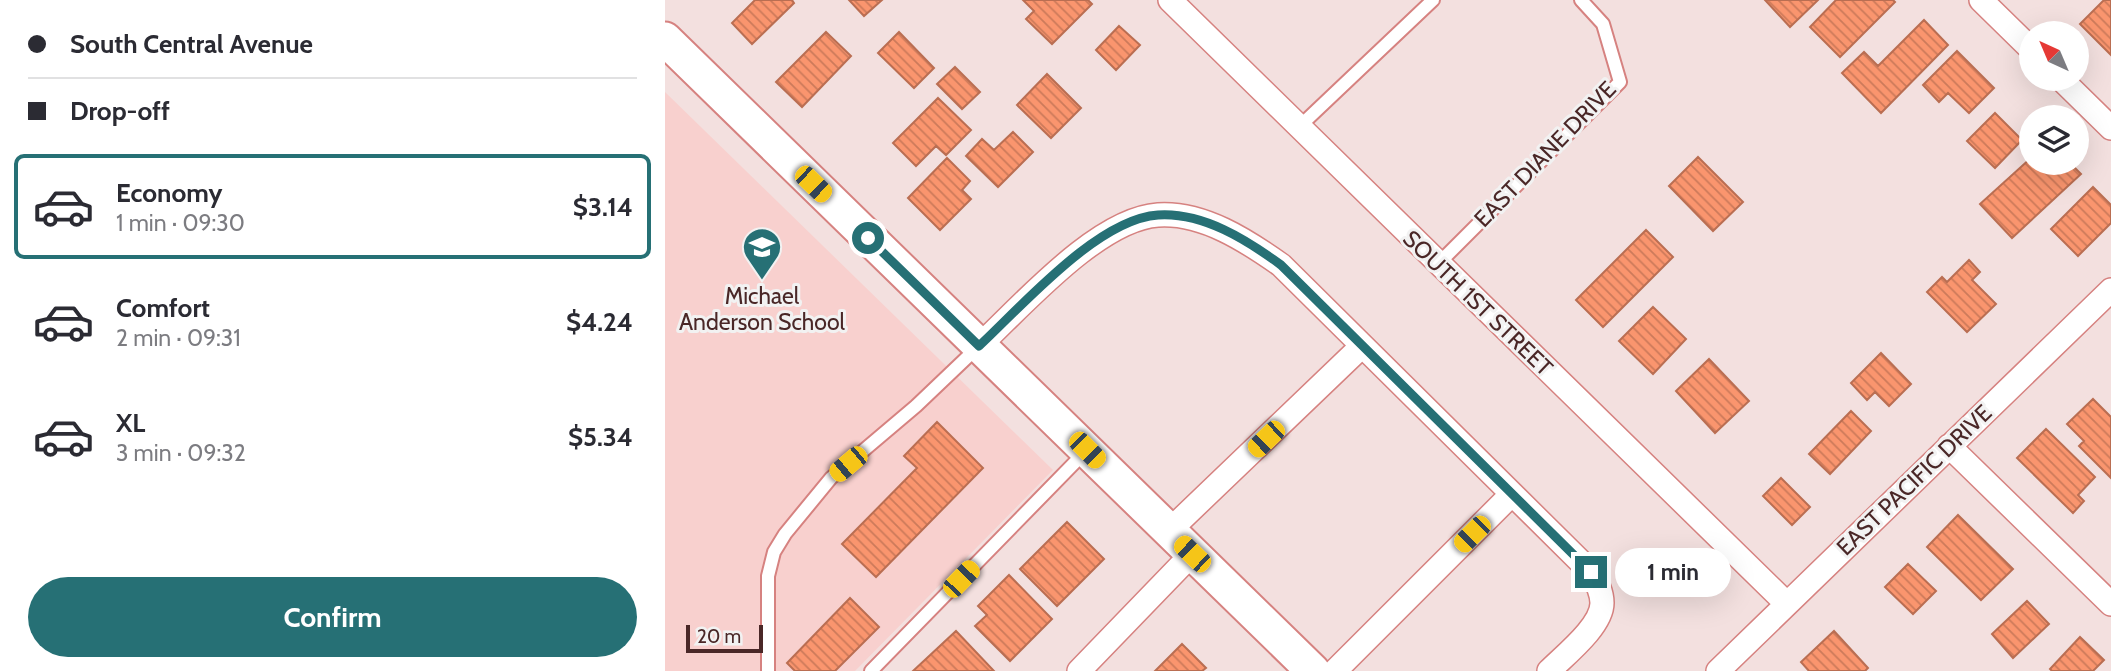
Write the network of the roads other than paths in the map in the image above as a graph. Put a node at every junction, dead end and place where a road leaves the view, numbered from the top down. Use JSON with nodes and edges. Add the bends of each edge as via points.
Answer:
{"nodes":[{"id":1,"x":1170,"y":0,"type":"edge"},
{"id":2,"x":1433,"y":0,"type":"edge"},
{"id":3,"x":1581,"y":0,"type":"edge"},
{"id":4,"x":1980,"y":0,"type":"edge"},
{"id":5,"x":2019,"y":38,"type":"edge"},
{"id":6,"x":665,"y":39,"type":"edge"},
{"id":7,"x":2073,"y":91,"type":"edge"},
{"id":8,"x":1299,"y":127,"type":"junction"},
{"id":9,"x":2111,"y":128,"type":"edge"},
{"id":10,"x":1438,"y":264,"type":"junction"},
{"id":11,"x":2111,"y":290,"type":"edge"},
{"id":12,"x":979,"y":346,"type":"junction"},
{"id":13,"x":1362,"y":346,"type":"junction"},
{"id":14,"x":1949,"y":446,"type":"junction"},
{"id":15,"x":1087,"y":450,"type":"junction"},
{"id":16,"x":1511,"y":495,"type":"junction"},
{"id":17,"x":1181,"y":543,"type":"junction"},
{"id":18,"x":1787,"y":604,"type":"junction"},
{"id":19,"x":2111,"y":604,"type":"edge"},
{"id":20,"x":1302,"y":665,"type":"edge"},
{"id":21,"x":768,"y":671,"type":"edge"},
{"id":22,"x":871,"y":671,"type":"edge"},
{"id":23,"x":1079,"y":671,"type":"edge"},
{"id":24,"x":1335,"y":671,"type":"edge"},
{"id":25,"x":1549,"y":671,"type":"edge"},
{"id":26,"x":1718,"y":671,"type":"edge"}],
"edges":[{"from":1,"to":8,"type":"street","name":"SOUTH 1ST STREET"},
{"from":2,"to":8,"type":"lane"},
{"from":3,"to":10,"type":"lane","name":"EAST DIANE DRIVE","via":[[1603,24],[1620,82]]},
{"from":4,"to":5,"type":"street"},
{"from":6,"to":12,"type":"street"},
{"from":7,"to":9,"type":"street"},
{"from":8,"to":10,"type":"street","name":"SOUTH 1ST STREET"},
{"from":10,"to":18,"type":"street","name":"SOUTH 1ST STREET"},
{"from":11,"to":14,"type":"street","name":"EAST PACIFIC DRIVE"},
{"from":12,"to":13,"type":"street","via":[[1093,243],[1134,219],[1160,214],[1214,226],[1264,253]]},
{"from":12,"to":15,"type":"street"},
{"from":12,"to":21,"type":"lane","via":[[831,478],[785,534],[768,576]]},
{"from":13,"to":16,"type":"street"},
{"from":13,"to":17,"type":"street"},
{"from":14,"to":18,"type":"street","name":"EAST PACIFIC DRIVE"},
{"from":14,"to":19,"type":"street"},
{"from":15,"to":17,"type":"street"},
{"from":15,"to":22,"type":"lane"},
{"from":16,"to":24,"type":"street"},
{"from":16,"to":25,"type":"street","via":[[1591,572],[1602,603],[1599,617]]},
{"from":17,"to":20,"type":"street"},
{"from":17,"to":23,"type":"street"},
{"from":18,"to":26,"type":"street","name":"EAST PACIFIC DRIVE"}]}
